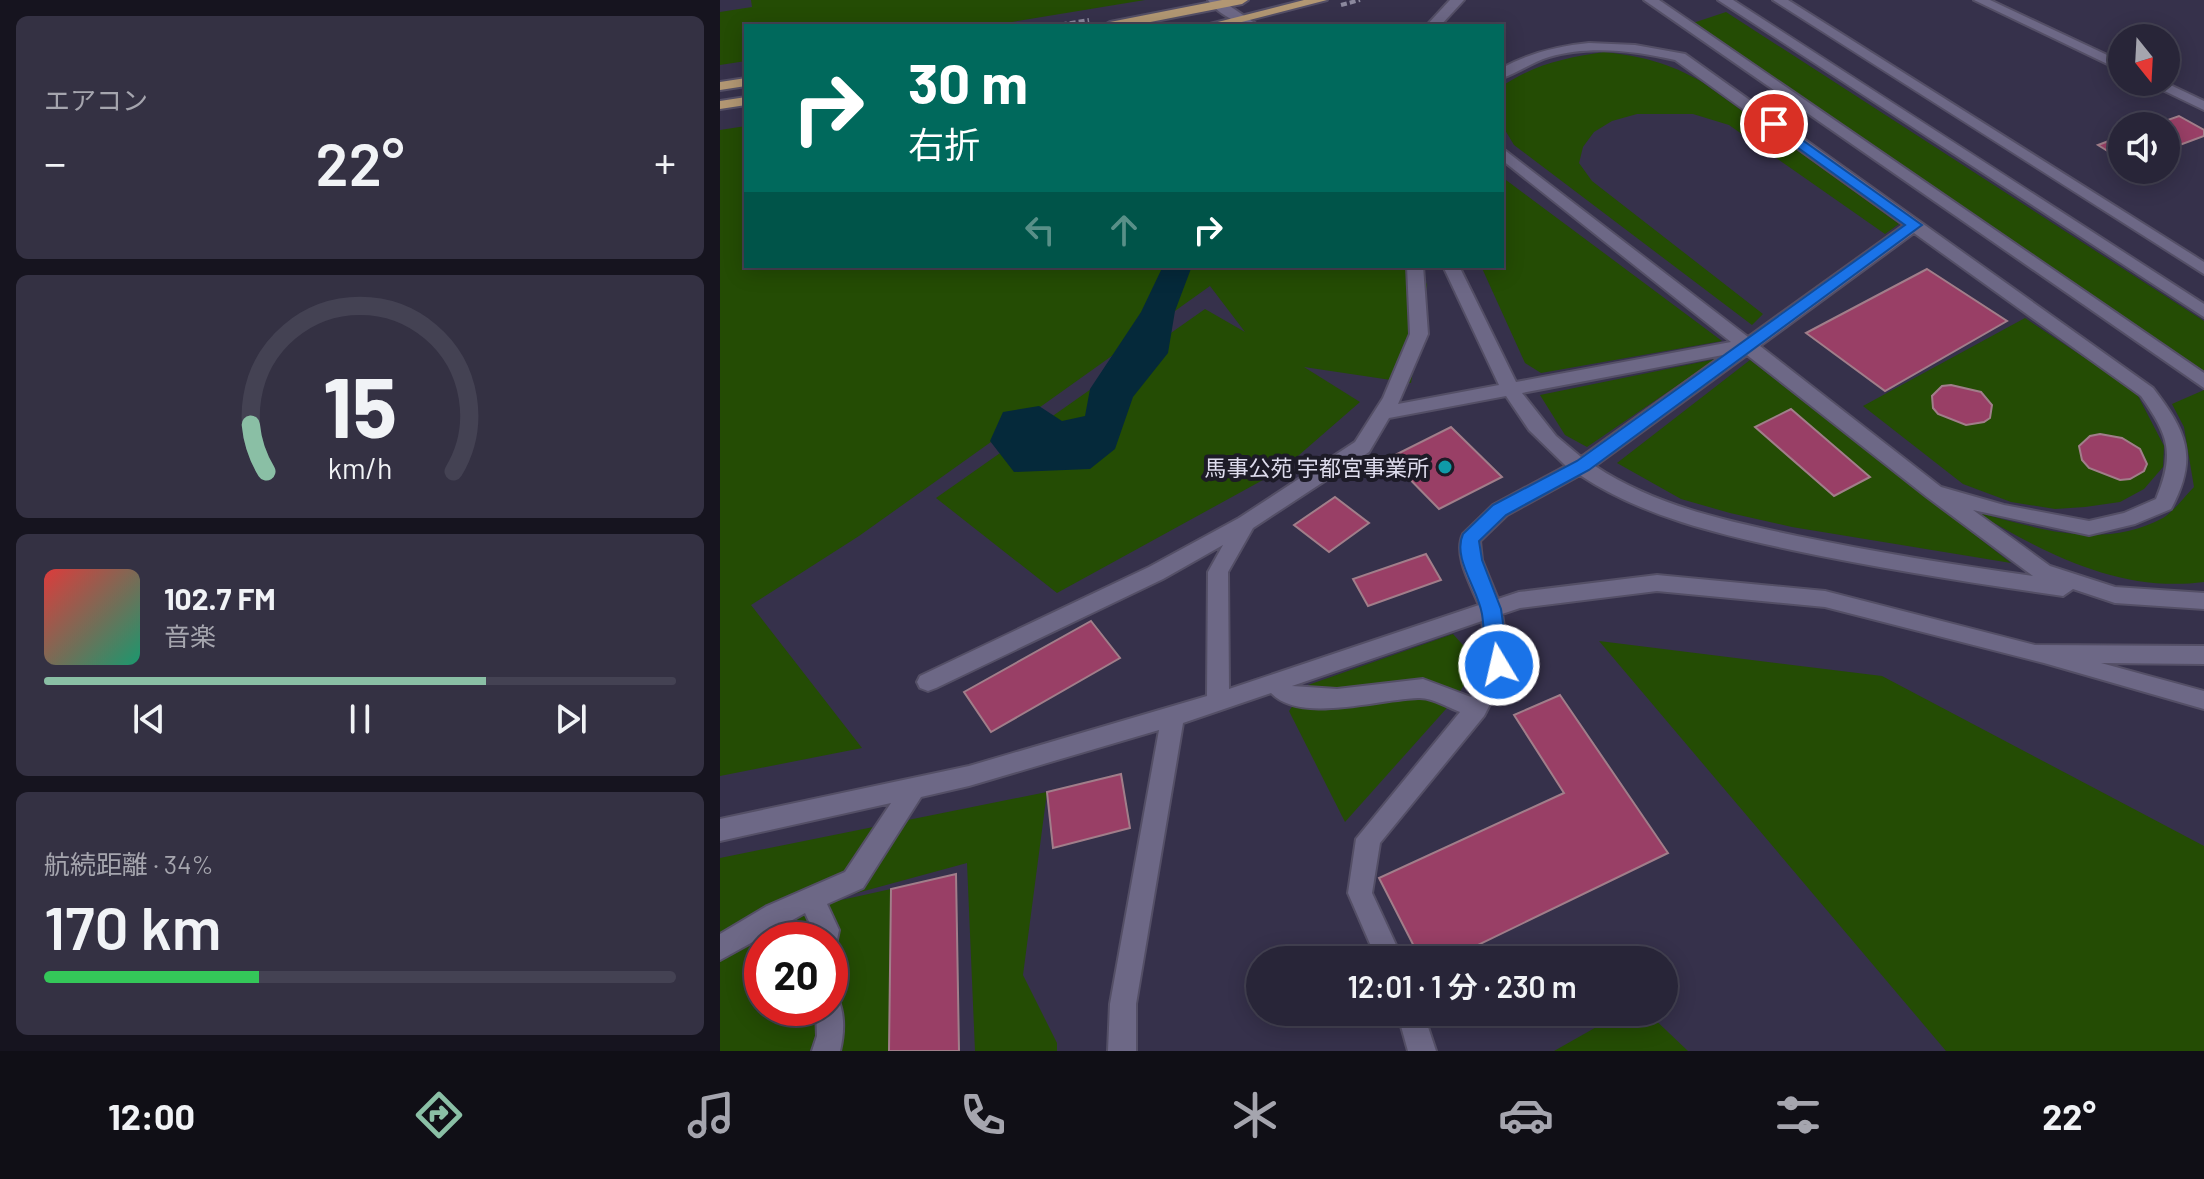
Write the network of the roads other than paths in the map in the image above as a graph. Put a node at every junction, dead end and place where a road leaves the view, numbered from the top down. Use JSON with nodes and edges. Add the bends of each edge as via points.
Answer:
{"nodes":[{"id":1,"x":1242,"y":0,"type":"edge"},
{"id":2,"x":1321,"y":0,"type":"edge"},
{"id":3,"x":1466,"y":0,"type":"edge"},
{"id":4,"x":1650,"y":0,"type":"edge"},
{"id":5,"x":1724,"y":0,"type":"edge"},
{"id":6,"x":1779,"y":0,"type":"edge"},
{"id":7,"x":1980,"y":0,"type":"edge"},
{"id":8,"x":1216,"y":3,"type":"edge"},
{"id":9,"x":1452,"y":4,"type":"edge"},
{"id":10,"x":1248,"y":22,"type":"edge"},
{"id":11,"x":1119,"y":24,"type":"edge"},
{"id":12,"x":1435,"y":24,"type":"edge"},
{"id":13,"x":2108,"y":60,"type":"edge"},
{"id":14,"x":1504,"y":73,"type":"edge"},
{"id":15,"x":744,"y":82,"type":"edge"},
{"id":16,"x":720,"y":86,"type":"edge"},
{"id":17,"x":2180,"y":95,"type":"edge"},
{"id":18,"x":744,"y":101,"type":"edge"},
{"id":19,"x":720,"y":105,"type":"edge"},
{"id":20,"x":2204,"y":106,"type":"edge"},
{"id":21,"x":1504,"y":155,"type":"edge"},
{"id":22,"x":1915,"y":225,"type":"junction"},
{"id":23,"x":1415,"y":268,"type":"edge"},
{"id":24,"x":1452,"y":268,"type":"edge"},
{"id":25,"x":2204,"y":269,"type":"edge"},
{"id":26,"x":2204,"y":312,"type":"edge"},
{"id":27,"x":1747,"y":345,"type":"junction"},
{"id":28,"x":2204,"y":382,"type":"edge"},
{"id":29,"x":1511,"y":388,"type":"junction"},
{"id":30,"x":1382,"y":413,"type":"junction"},
{"id":31,"x":1583,"y":465,"type":"junction"},
{"id":32,"x":1934,"y":492,"type":"junction"},
{"id":33,"x":1246,"y":523,"type":"junction"},
{"id":34,"x":2115,"y":595,"type":"junction"},
{"id":35,"x":2204,"y":601,"type":"edge"},
{"id":36,"x":1491,"y":609,"type":"junction"},
{"id":37,"x":2035,"y":654,"type":"junction"},
{"id":38,"x":2204,"y":655,"type":"edge"},
{"id":39,"x":928,"y":682,"type":"dead end"},
{"id":40,"x":1275,"y":682,"type":"junction"},
{"id":41,"x":2204,"y":700,"type":"edge"},
{"id":42,"x":1218,"y":702,"type":"junction"},
{"id":43,"x":1476,"y":709,"type":"junction"},
{"id":44,"x":1173,"y":717,"type":"junction"},
{"id":45,"x":914,"y":788,"type":"junction"},
{"id":46,"x":720,"y":830,"type":"edge"},
{"id":47,"x":811,"y":898,"type":"junction"},
{"id":48,"x":822,"y":922,"type":"edge"},
{"id":49,"x":1384,"y":946,"type":"edge"},
{"id":50,"x":720,"y":948,"type":"edge"},
{"id":51,"x":830,"y":1026,"type":"edge"},
{"id":52,"x":1414,"y":1026,"type":"edge"},
{"id":53,"x":826,"y":1051,"type":"edge"},
{"id":54,"x":1122,"y":1051,"type":"edge"},
{"id":55,"x":1422,"y":1051,"type":"edge"}],
"edges":[{"from":1,"to":8,"type":"main road"},
{"from":2,"to":10,"type":"main road"},
{"from":3,"to":9,"type":"street"},
{"from":4,"to":28,"type":"street"},
{"from":5,"to":26,"type":"street"},
{"from":6,"to":25,"type":"street"},
{"from":7,"to":13,"type":"street"},
{"from":8,"to":10,"type":"street"},
{"from":8,"to":11,"type":"main road"},
{"from":9,"to":12,"type":"street"},
{"from":14,"to":22,"type":"street","via":[[1546,53],[1580,47],[1635,47],[1680,57]]},
{"from":15,"to":16,"type":"main road"},
{"from":17,"to":20,"type":"street"},
{"from":18,"to":19,"type":"main road"},
{"from":21,"to":27,"type":"street"},
{"from":22,"to":27,"type":"street"},
{"from":22,"to":32,"type":"street","via":[[2147,392],[2180,448],[2178,472],[2164,504],[2089,528]]},
{"from":23,"to":30,"type":"street","via":[[1419,334]]},
{"from":24,"to":29,"type":"street"},
{"from":27,"to":29,"type":"street"},
{"from":27,"to":31,"type":"street"},
{"from":27,"to":32,"type":"street"},
{"from":29,"to":30,"type":"street"},
{"from":29,"to":31,"type":"street","via":[[1548,440]]},
{"from":30,"to":33,"type":"street","via":[[1362,447]]},
{"from":31,"to":34,"type":"street","via":[[1616,489],[1706,523],[1878,562]]},
{"from":31,"to":36,"type":"street","via":[[1500,510],[1470,539],[1472,560]]},
{"from":32,"to":34,"type":"street","via":[[2043,572]]},
{"from":33,"to":39,"type":"street","via":[[1156,573]]},
{"from":33,"to":42,"type":"street","via":[[1218,572]]},
{"from":34,"to":35,"type":"street"},
{"from":36,"to":37,"type":"street","via":[[1519,600],[1657,583],[1825,599]]},
{"from":36,"to":40,"type":"street"},
{"from":36,"to":43,"type":"street","via":[[1499,665]]},
{"from":37,"to":38,"type":"street"},
{"from":37,"to":41,"type":"street"},
{"from":40,"to":42,"type":"street"},
{"from":40,"to":43,"type":"street","via":[[1289,697],[1337,698],[1423,688]]},
{"from":42,"to":44,"type":"street"},
{"from":43,"to":49,"type":"street","via":[[1368,839],[1360,893]]},
{"from":44,"to":45,"type":"street"},
{"from":44,"to":54,"type":"street","via":[[1123,1004]]},
{"from":45,"to":46,"type":"street"},
{"from":45,"to":47,"type":"street","via":[[854,880]]},
{"from":47,"to":48,"type":"street"},
{"from":47,"to":50,"type":"street"},
{"from":51,"to":53,"type":"street"},
{"from":52,"to":55,"type":"street"}]}
